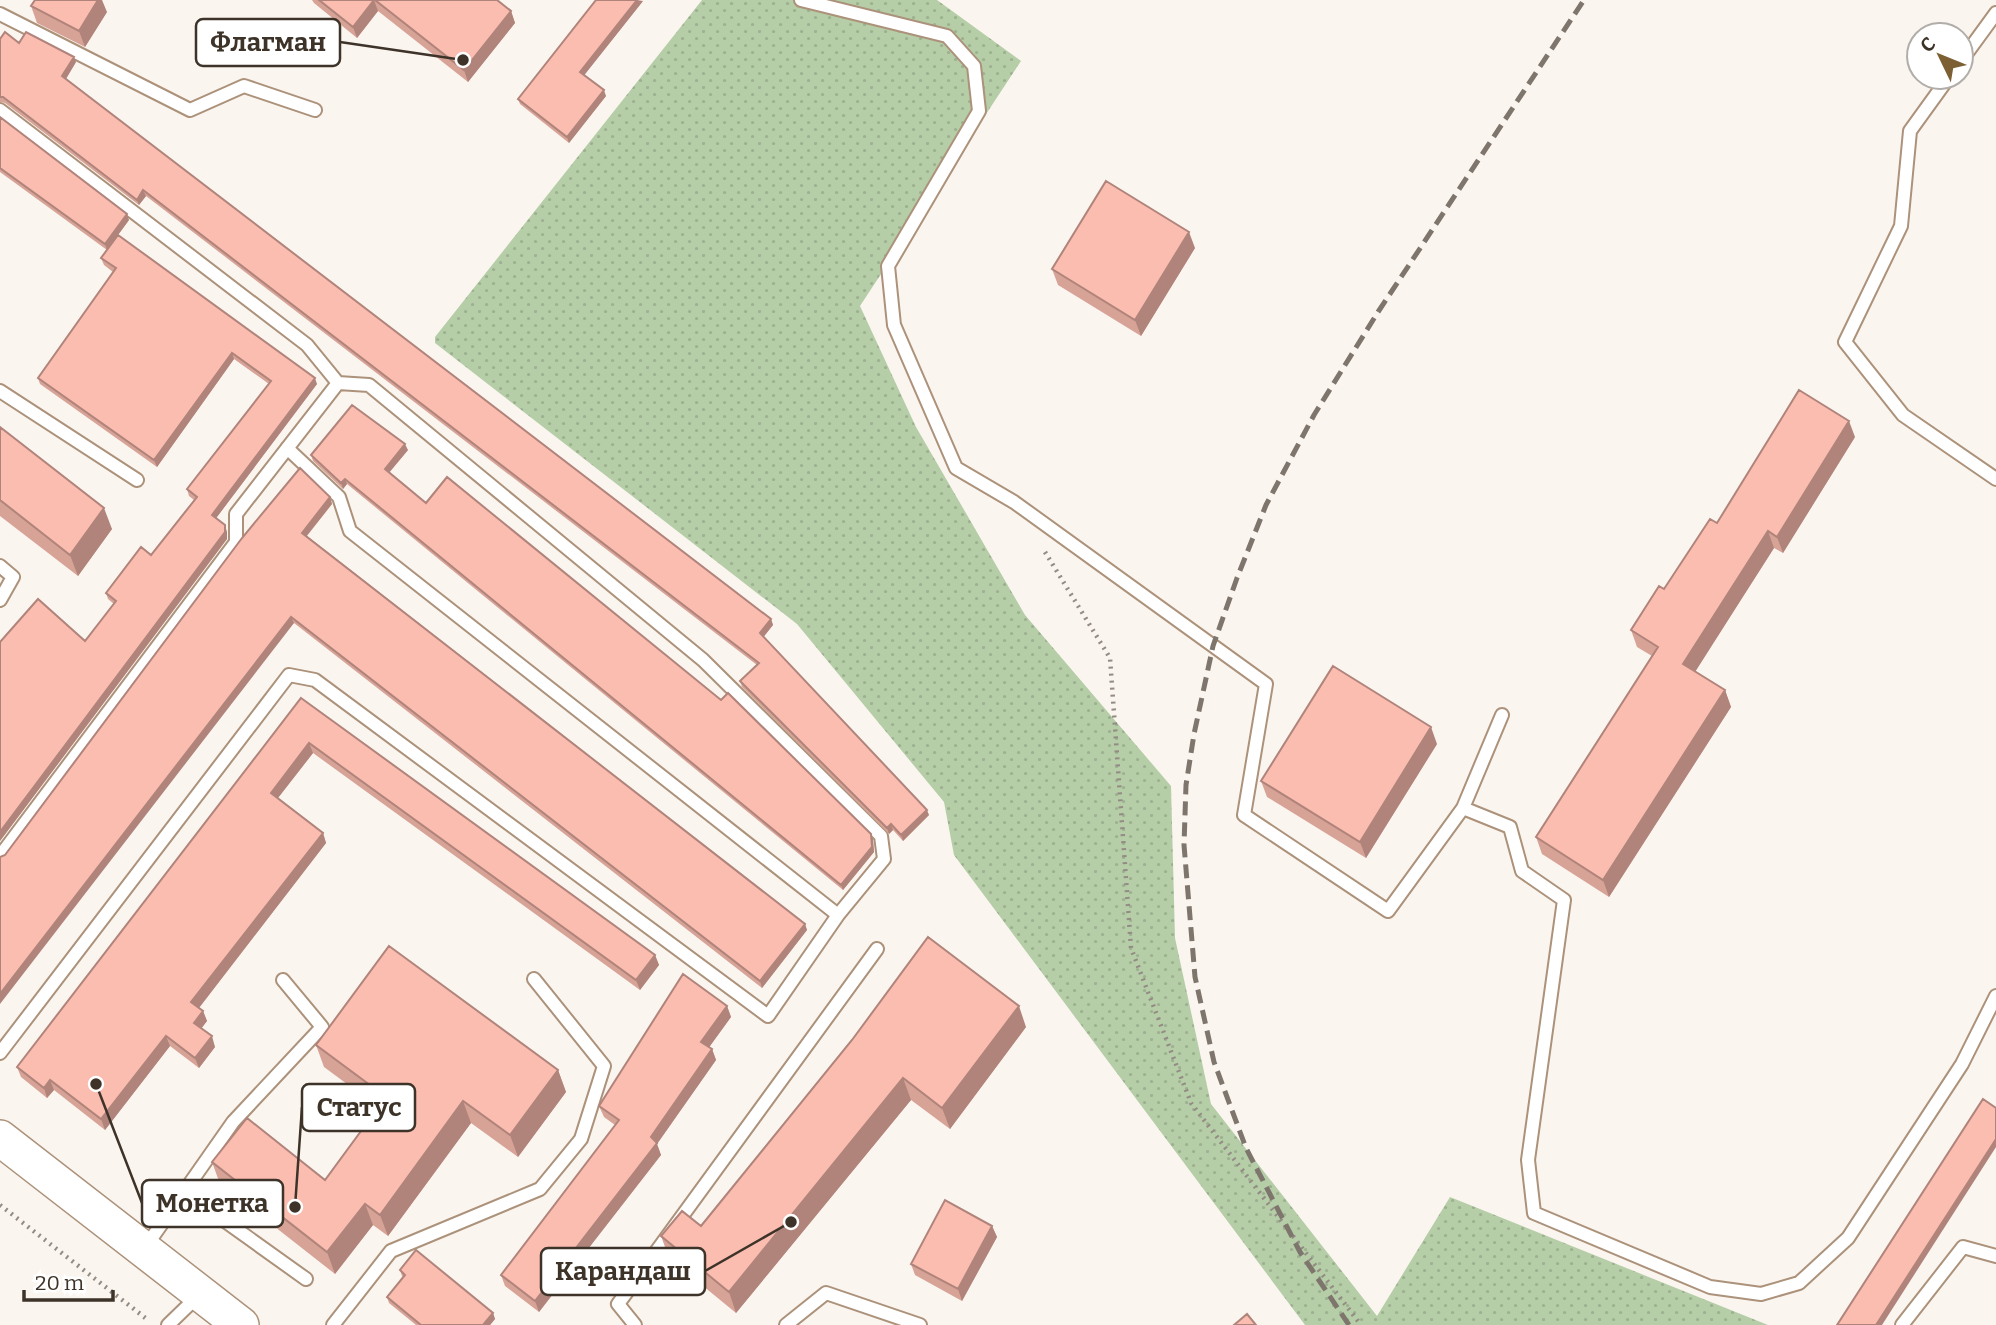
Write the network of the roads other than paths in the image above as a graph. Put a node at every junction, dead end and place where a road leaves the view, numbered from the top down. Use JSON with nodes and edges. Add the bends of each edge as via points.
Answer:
{"nodes":[{"id":1,"x":802,"y":0,"type":"edge"},
{"id":2,"x":1996,"y":13,"type":"edge"},
{"id":3,"x":0,"y":14,"type":"edge"},
{"id":4,"x":1975,"y":42,"type":"edge"},
{"id":5,"x":1939,"y":91,"type":"edge"},
{"id":6,"x":0,"y":110,"type":"edge"},
{"id":7,"x":316,"y":110,"type":"dead end"},
{"id":8,"x":338,"y":383,"type":"junction"},
{"id":9,"x":0,"y":390,"type":"edge"},
{"id":10,"x":287,"y":448,"type":"junction"},
{"id":11,"x":1996,"y":479,"type":"edge"},
{"id":12,"x":137,"y":481,"type":"dead end"},
{"id":13,"x":0,"y":566,"type":"edge"},
{"id":14,"x":0,"y":600,"type":"edge"},
{"id":15,"x":1502,"y":715,"type":"dead end"},
{"id":16,"x":1463,"y":808,"type":"junction"},
{"id":17,"x":0,"y":856,"type":"edge"},
{"id":18,"x":838,"y":915,"type":"junction"},
{"id":19,"x":877,"y":949,"type":"dead end"},
{"id":20,"x":534,"y":979,"type":"dead end"},
{"id":21,"x":284,"y":980,"type":"dead end"},
{"id":22,"x":1996,"y":996,"type":"edge"},
{"id":23,"x":0,"y":1053,"type":"edge"},
{"id":24,"x":0,"y":1138,"type":"edge"},
{"id":25,"x":183,"y":1191,"type":"junction"},
{"id":26,"x":144,"y":1249,"type":"junction"},
{"id":27,"x":1996,"y":1256,"type":"edge"},
{"id":28,"x":306,"y":1279,"type":"dead end"},
{"id":29,"x":200,"y":1293,"type":"junction"},
{"id":30,"x":168,"y":1325,"type":"edge"},
{"id":31,"x":242,"y":1325,"type":"edge"},
{"id":32,"x":333,"y":1325,"type":"edge"},
{"id":33,"x":635,"y":1325,"type":"edge"},
{"id":34,"x":786,"y":1325,"type":"edge"},
{"id":35,"x":920,"y":1325,"type":"edge"},
{"id":36,"x":1902,"y":1325,"type":"edge"}],
"edges":[{"from":1,"to":16,"type":"lane","via":[[947,36],[974,66],[979,111],[888,265],[894,324],[956,468],[1014,502],[1266,684],[1244,816],[1388,911]]},
{"from":2,"to":4,"type":"lane"},
{"from":3,"to":7,"type":"lane","via":[[190,110],[244,86]]},
{"from":5,"to":11,"type":"lane","via":[[1910,131],[1901,226],[1845,342],[1903,415]]},
{"from":6,"to":8,"type":"lane","via":[[307,345]]},
{"from":8,"to":10,"type":"lane"},
{"from":8,"to":18,"type":"lane","via":[[369,385],[704,660],[881,836],[884,859]]},
{"from":9,"to":12,"type":"lane"},
{"from":10,"to":17,"type":"lane","via":[[236,514],[236,542]]},
{"from":10,"to":18,"type":"lane","via":[[339,497],[350,531]]},
{"from":13,"to":14,"type":"lane","via":[[12,577]]},
{"from":15,"to":16,"type":"lane"},
{"from":16,"to":22,"type":"lane","via":[[1510,827],[1522,871],[1564,900],[1528,1160],[1534,1213],[1710,1287],[1761,1294],[1799,1283],[1848,1238],[1962,1064]]},
{"from":18,"to":23,"type":"lane","via":[[768,1016],[316,680],[289,676]]},
{"from":19,"to":33,"type":"lane","via":[[618,1304]]},
{"from":20,"to":32,"type":"lane","via":[[604,1066],[581,1139],[540,1189],[391,1251]]},
{"from":21,"to":25,"type":"lane","via":[[322,1027],[233,1122]]},
{"from":24,"to":26,"type":"main road"},
{"from":25,"to":26,"type":"lane"},
{"from":25,"to":28,"type":"lane"},
{"from":26,"to":29,"type":"main road"},
{"from":27,"to":36,"type":"lane","via":[[1963,1247]]},
{"from":29,"to":30,"type":"lane"},
{"from":29,"to":31,"type":"main road"},
{"from":34,"to":35,"type":"lane","via":[[826,1293]]}]}
